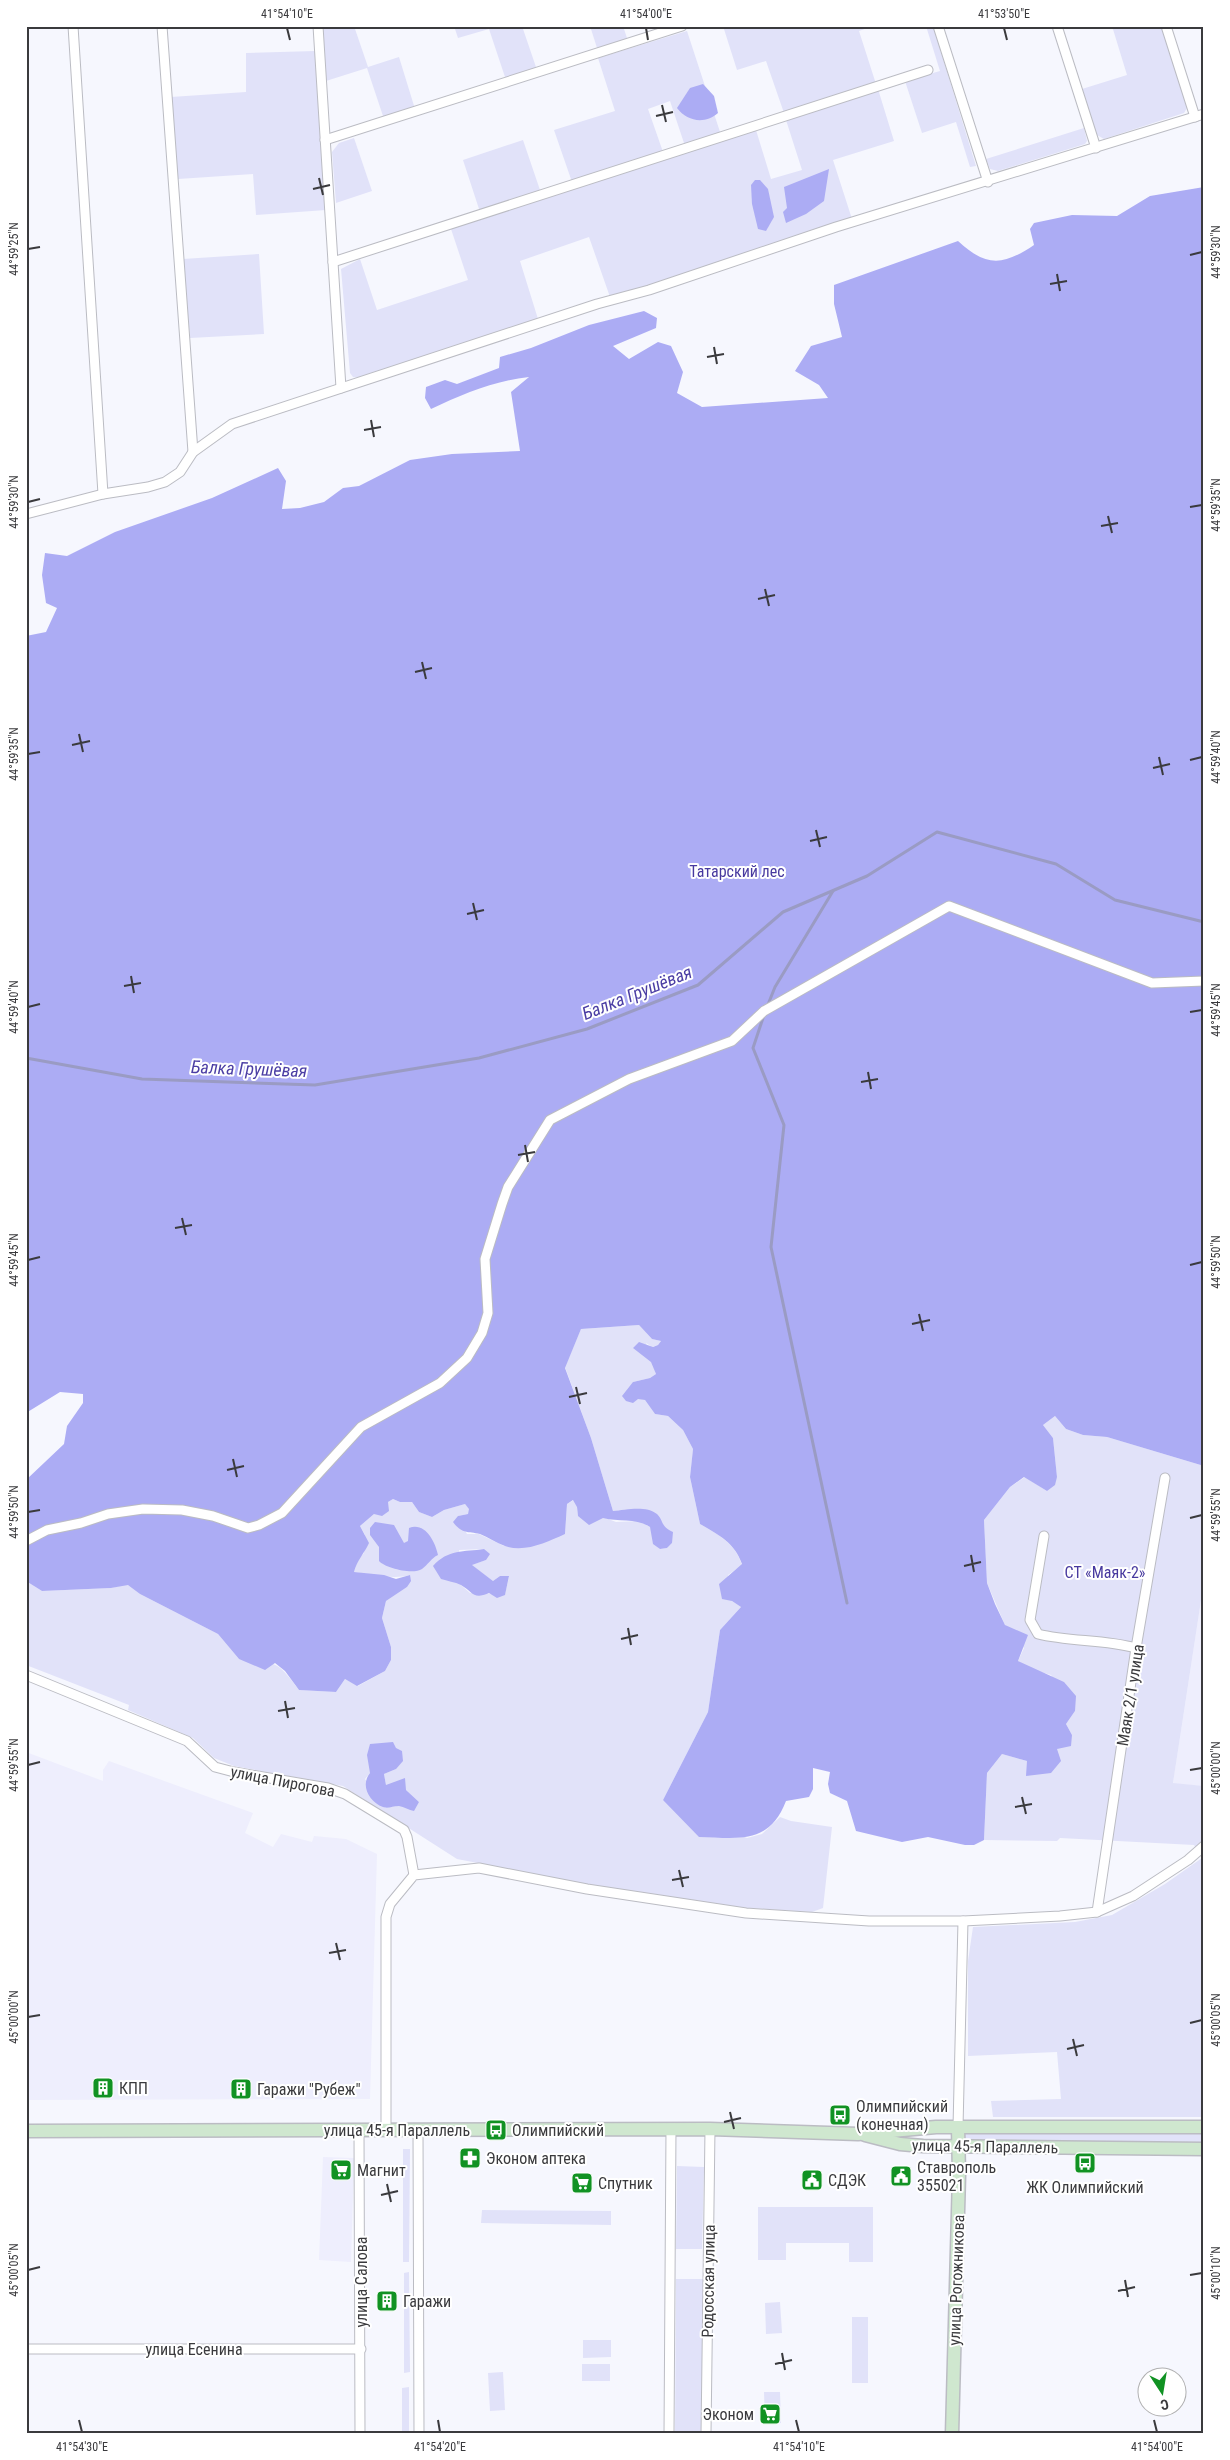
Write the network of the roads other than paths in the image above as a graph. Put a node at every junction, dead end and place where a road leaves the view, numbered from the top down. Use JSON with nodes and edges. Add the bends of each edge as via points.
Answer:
{"nodes":[{"id":1,"x":74,"y":26,"type":"edge"},
{"id":2,"x":162,"y":26,"type":"edge"},
{"id":3,"x":318,"y":26,"type":"edge"},
{"id":4,"x":682,"y":26,"type":"edge"},
{"id":5,"x":938,"y":26,"type":"edge"},
{"id":6,"x":1057,"y":26,"type":"edge"},
{"id":7,"x":1166,"y":26,"type":"edge"},
{"id":8,"x":928,"y":70,"type":"dead end"},
{"id":9,"x":1199,"y":115,"type":"edge"},
{"id":10,"x":325,"y":140,"type":"junction"},
{"id":11,"x":1096,"y":148,"type":"junction"},
{"id":12,"x":988,"y":182,"type":"junction"},
{"id":13,"x":333,"y":262,"type":"junction"},
{"id":14,"x":342,"y":388,"type":"junction"},
{"id":15,"x":192,"y":452,"type":"junction"},
{"id":16,"x":103,"y":494,"type":"junction"},
{"id":17,"x":26,"y":514,"type":"edge"},
{"id":18,"x":1204,"y":981,"type":"edge"},
{"id":19,"x":1165,"y":1478,"type":"dead end"},
{"id":20,"x":1044,"y":1536,"type":"dead end"},
{"id":21,"x":26,"y":1541,"type":"edge"},
{"id":22,"x":1136,"y":1648,"type":"junction"},
{"id":23,"x":26,"y":1675,"type":"edge"},
{"id":24,"x":1204,"y":1846,"type":"edge"},
{"id":25,"x":414,"y":1874,"type":"junction"},
{"id":26,"x":1098,"y":1912,"type":"junction"},
{"id":27,"x":963,"y":1921,"type":"junction"},
{"id":28,"x":958,"y":2126,"type":"junction"},
{"id":29,"x":1204,"y":2127,"type":"edge"},
{"id":30,"x":670,"y":2129,"type":"junction"},
{"id":31,"x":710,"y":2129,"type":"junction"},
{"id":32,"x":359,"y":2130,"type":"junction"},
{"id":33,"x":386,"y":2130,"type":"junction"},
{"id":34,"x":418,"y":2130,"type":"junction"},
{"id":35,"x":26,"y":2131,"type":"edge"},
{"id":36,"x":858,"y":2134,"type":"junction"},
{"id":37,"x":959,"y":2147,"type":"junction"},
{"id":38,"x":1204,"y":2148,"type":"edge"},
{"id":39,"x":26,"y":2349,"type":"edge"},
{"id":40,"x":361,"y":2349,"type":"junction"},
{"id":41,"x":360,"y":2434,"type":"edge"},
{"id":42,"x":419,"y":2434,"type":"edge"},
{"id":43,"x":669,"y":2434,"type":"edge"},
{"id":44,"x":706,"y":2434,"type":"edge"},
{"id":45,"x":952,"y":2434,"type":"edge"}],
"edges":[{"from":1,"to":16,"type":"street"},
{"from":2,"to":15,"type":"street"},
{"from":3,"to":10,"type":"street"},
{"from":4,"to":10,"type":"street"},
{"from":5,"to":12,"type":"street"},
{"from":6,"to":11,"type":"street"},
{"from":7,"to":9,"type":"street"},
{"from":8,"to":13,"type":"street"},
{"from":9,"to":11,"type":"street"},
{"from":10,"to":13,"type":"street"},
{"from":11,"to":12,"type":"street"},
{"from":12,"to":14,"type":"street","via":[[836,227]]},
{"from":13,"to":14,"type":"street"},
{"from":14,"to":15,"type":"street","via":[[232,424]]},
{"from":15,"to":16,"type":"street","via":[[180,472],[165,482],[148,488]]},
{"from":16,"to":17,"type":"street"},
{"from":18,"to":21,"type":"street","via":[[1152,983],[949,906],[764,1011],[732,1041],[629,1079],[550,1120],[508,1187],[502,1204],[485,1259],[488,1313],[482,1333],[468,1358],[440,1383],[361,1427],[282,1513],[248,1528],[182,1510],[143,1509],[108,1514],[47,1530]]},
{"from":19,"to":22,"type":"street","name":"Маяк 2/1 улица"},
{"from":20,"to":22,"type":"street","via":[[1030,1620],[1038,1634]]},
{"from":22,"to":26,"type":"street","name":"Маяк 2/1 улица"},
{"from":23,"to":25,"type":"street","name":"улица Пирогова","via":[[187,1741],[215,1767],[345,1794],[404,1830]]},
{"from":24,"to":26,"type":"street","via":[[1133,1896]]},
{"from":25,"to":27,"type":"street","via":[[479,1868],[586,1889],[746,1913],[869,1921]]},
{"from":25,"to":33,"type":"street","via":[[390,1904],[386,1916]]},
{"from":26,"to":27,"type":"street"},
{"from":27,"to":28,"type":"street"},
{"from":28,"to":29,"type":"main road","name":"улица 45-я Параллель"},
{"from":28,"to":36,"type":"main road","name":"улица 45-я Параллель"},
{"from":28,"to":37,"type":"main road","name":"улица Рогожникова"},
{"from":30,"to":31,"type":"main road","name":"улица 45-я Параллель"},
{"from":30,"to":34,"type":"main road","name":"улица 45-я Параллель"},
{"from":30,"to":43,"type":"street"},
{"from":31,"to":36,"type":"main road","name":"улица 45-я Параллель"},
{"from":31,"to":44,"type":"street","name":"Родосская улица"},
{"from":32,"to":33,"type":"main road","name":"улица 45-я Параллель"},
{"from":32,"to":35,"type":"main road","name":"улица 45-я Параллель"},
{"from":32,"to":40,"type":"street","name":"улица Салова"},
{"from":33,"to":34,"type":"main road","name":"улица 45-я Параллель"},
{"from":34,"to":42,"type":"street"},
{"from":36,"to":37,"type":"main road","name":"улица 45-я Параллель","via":[[900,2144]]},
{"from":37,"to":38,"type":"main road","name":"улица 45-я Параллель"},
{"from":37,"to":45,"type":"main road","name":"улица Рогожникова"},
{"from":39,"to":40,"type":"street","name":"улица Есенина"},
{"from":40,"to":41,"type":"street","name":"улица Салова"}]}
